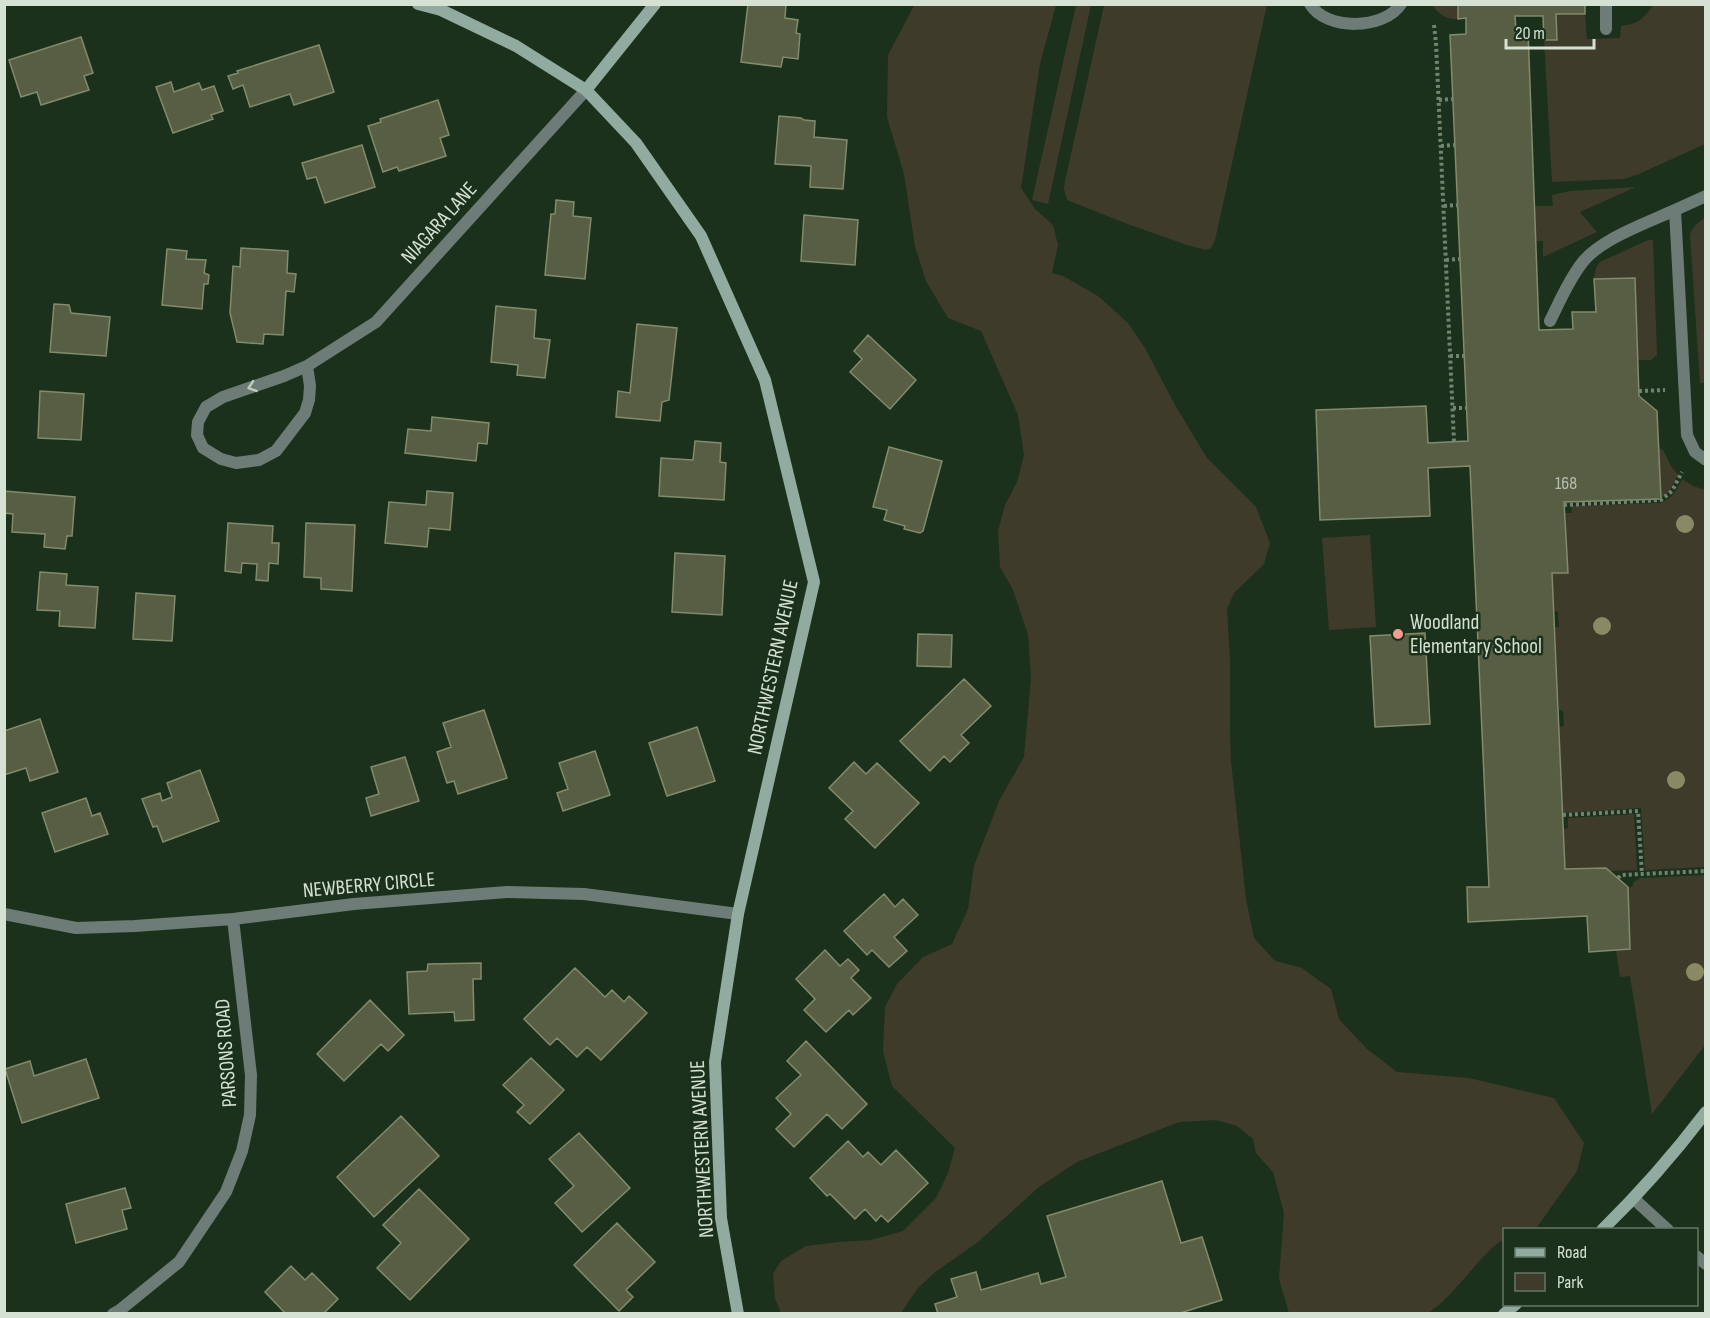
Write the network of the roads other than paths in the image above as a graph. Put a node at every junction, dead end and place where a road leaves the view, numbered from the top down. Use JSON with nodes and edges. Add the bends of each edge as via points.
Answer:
{"nodes":[{"id":1,"x":418,"y":4,"type":"edge"},
{"id":2,"x":655,"y":4,"type":"edge"},
{"id":3,"x":1310,"y":4,"type":"edge"},
{"id":4,"x":1401,"y":4,"type":"edge"},
{"id":5,"x":1606,"y":4,"type":"edge"},
{"id":6,"x":1606,"y":28,"type":"dead end"},
{"id":7,"x":586,"y":90,"type":"junction"},
{"id":8,"x":1706,"y":196,"type":"edge"},
{"id":9,"x":1675,"y":210,"type":"junction"},
{"id":10,"x":1550,"y":321,"type":"dead end"},
{"id":11,"x":307,"y":366,"type":"junction"},
{"id":12,"x":1706,"y":460,"type":"edge"},
{"id":13,"x":4,"y":914,"type":"edge"},
{"id":14,"x":738,"y":914,"type":"junction"},
{"id":15,"x":233,"y":919,"type":"junction"},
{"id":16,"x":1706,"y":1112,"type":"edge"},
{"id":17,"x":1634,"y":1199,"type":"junction"},
{"id":18,"x":1604,"y":1228,"type":"edge"},
{"id":19,"x":1666,"y":1228,"type":"edge"},
{"id":20,"x":112,"y":1314,"type":"edge"},
{"id":21,"x":738,"y":1314,"type":"edge"}],
"edges":[{"from":1,"to":7,"type":"street","name":"NORTHWESTERN AVENUE","via":[[441,10],[516,46]]},
{"from":2,"to":7,"type":"street"},
{"from":3,"to":4,"type":"street","via":[[1314,11],[1337,23],[1364,24],[1385,18]]},
{"from":5,"to":6,"type":"street"},
{"from":7,"to":11,"type":"street","name":"NIAGARA LANE","via":[[376,322]]},
{"from":7,"to":14,"type":"street","name":"NORTHWESTERN AVENUE","via":[[636,143],[701,236],[765,380],[814,582]]},
{"from":8,"to":9,"type":"street"},
{"from":9,"to":10,"type":"street","via":[[1607,242],[1583,261]]},
{"from":9,"to":12,"type":"street","via":[[1687,435],[1695,452]]},
{"from":11,"to":11,"type":"street","name":"NIAGARA LANE","one_way":true,"via":[[222,397],[206,407],[198,422],[197,435],[203,448],[236,463],[259,460],[276,451],[305,412],[310,386]]},
{"from":13,"to":15,"type":"street","name":"NEWBERRY CIRCLE","via":[[76,928]]},
{"from":14,"to":15,"type":"street","name":"NEWBERRY CIRCLE","via":[[584,894],[507,892],[354,904]]},
{"from":14,"to":21,"type":"street","name":"NORTHWESTERN AVENUE","via":[[715,1062],[721,1218]]},
{"from":15,"to":20,"type":"street","name":"PARSONS ROAD","via":[[252,1074],[250,1115],[242,1151],[226,1192],[179,1262]]},
{"from":16,"to":17,"type":"street"},
{"from":17,"to":18,"type":"street"},
{"from":17,"to":19,"type":"street"}]}
